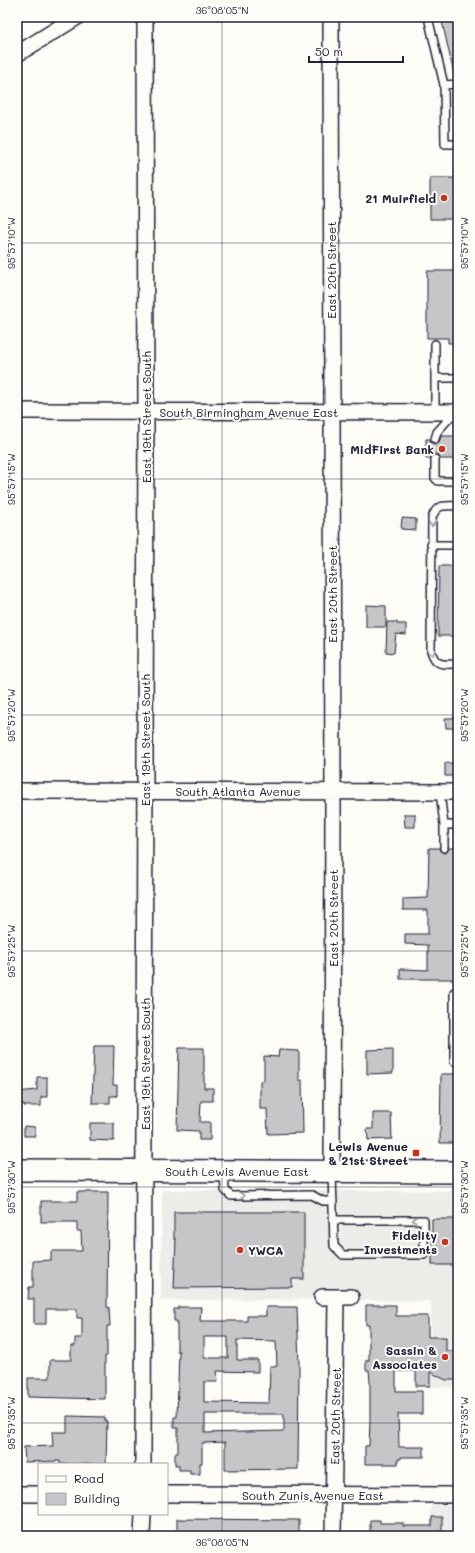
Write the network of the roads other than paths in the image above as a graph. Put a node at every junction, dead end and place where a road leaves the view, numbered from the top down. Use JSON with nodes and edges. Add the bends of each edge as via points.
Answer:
{"nodes":[{"id":1,"x":77,"y":17,"type":"edge"},
{"id":2,"x":145,"y":17,"type":"edge"},
{"id":3,"x":331,"y":17,"type":"edge"},
{"id":4,"x":428,"y":17,"type":"edge"},
{"id":5,"x":17,"y":54,"type":"edge"},
{"id":6,"x":458,"y":84,"type":"edge"},
{"id":7,"x":444,"y":85,"type":"junction"},
{"id":8,"x":458,"y":144,"type":"edge"},
{"id":9,"x":435,"y":344,"type":"dead end"},
{"id":10,"x":435,"y":378,"type":"junction"},
{"id":11,"x":458,"y":378,"type":"edge"},
{"id":12,"x":17,"y":411,"type":"edge"},
{"id":13,"x":146,"y":412,"type":"junction"},
{"id":14,"x":332,"y":412,"type":"junction"},
{"id":15,"x":435,"y":412,"type":"junction"},
{"id":16,"x":456,"y":412,"type":"edge"},
{"id":17,"x":434,"y":439,"type":"dead end"},
{"id":18,"x":434,"y":459,"type":"dead end"},
{"id":19,"x":458,"y":481,"type":"edge"},
{"id":20,"x":458,"y":506,"type":"edge"},
{"id":21,"x":458,"y":545,"type":"edge"},
{"id":22,"x":431,"y":546,"type":"junction"},
{"id":23,"x":458,"y":664,"type":"edge"},
{"id":24,"x":17,"y":791,"type":"edge"},
{"id":25,"x":145,"y":791,"type":"junction"},
{"id":26,"x":333,"y":792,"type":"junction"},
{"id":27,"x":440,"y":792,"type":"junction"},
{"id":28,"x":458,"y":792,"type":"edge"},
{"id":29,"x":444,"y":825,"type":"junction"},
{"id":30,"x":458,"y":825,"type":"edge"},
{"id":31,"x":444,"y":848,"type":"dead end"},
{"id":32,"x":458,"y":991,"type":"edge"},
{"id":33,"x":458,"y":1061,"type":"edge"},
{"id":34,"x":17,"y":1170,"type":"edge"},
{"id":35,"x":145,"y":1171,"type":"junction"},
{"id":36,"x":332,"y":1171,"type":"junction"},
{"id":37,"x":224,"y":1172,"type":"junction"},
{"id":38,"x":458,"y":1172,"type":"edge"},
{"id":39,"x":333,"y":1201,"type":"junction"},
{"id":40,"x":334,"y":1220,"type":"junction"},
{"id":41,"x":336,"y":1297,"type":"dead end"},
{"id":42,"x":143,"y":1463,"type":"edge"},
{"id":43,"x":17,"y":1494,"type":"edge"},
{"id":44,"x":38,"y":1494,"type":"edge"},
{"id":45,"x":168,"y":1494,"type":"edge"},
{"id":46,"x":334,"y":1495,"type":"junction"},
{"id":47,"x":458,"y":1495,"type":"edge"},
{"id":48,"x":142,"y":1515,"type":"edge"},
{"id":49,"x":142,"y":1536,"type":"edge"},
{"id":50,"x":333,"y":1536,"type":"edge"}],
"edges":[{"from":1,"to":5,"type":"street"},
{"from":2,"to":13,"type":"street","name":"East 19th Street South"},
{"from":3,"to":14,"type":"street","name":"East 20th Street"},
{"from":4,"to":7,"type":"lane"},
{"from":6,"to":7,"type":"lane"},
{"from":7,"to":8,"type":"lane","via":[[445,144]]},
{"from":9,"to":10,"type":"lane"},
{"from":10,"to":11,"type":"lane"},
{"from":10,"to":15,"type":"lane"},
{"from":12,"to":13,"type":"street","name":"South Birmingham Avenue East"},
{"from":13,"to":14,"type":"street","name":"South Birmingham Avenue East"},
{"from":13,"to":25,"type":"street","name":"East 19th Street South"},
{"from":14,"to":15,"type":"street","name":"South Birmingham Avenue East"},
{"from":14,"to":26,"type":"street","name":"East 20th Street"},
{"from":15,"to":16,"type":"street","name":"South Birmingham Avenue East"},
{"from":16,"to":17,"type":"lane","via":[[437,432]]},
{"from":18,"to":19,"type":"lane","via":[[434,478],[438,481]]},
{"from":20,"to":22,"type":"lane","one_way":true,"via":[[440,506],[434,510]]},
{"from":21,"to":22,"type":"lane"},
{"from":22,"to":23,"type":"lane","one_way":true,"via":[[431,651],[434,660],[440,664]]},
{"from":24,"to":25,"type":"street","name":"South Atlanta Avenue"},
{"from":25,"to":26,"type":"street","name":"South Atlanta Avenue"},
{"from":25,"to":35,"type":"street","name":"East 19th Street South"},
{"from":26,"to":27,"type":"street","name":"South Atlanta Avenue"},
{"from":26,"to":36,"type":"street","name":"East 20th Street"},
{"from":27,"to":28,"type":"street","name":"South Atlanta Avenue"},
{"from":27,"to":29,"type":"lane"},
{"from":29,"to":30,"type":"lane"},
{"from":29,"to":31,"type":"lane"},
{"from":32,"to":33,"type":"lane","via":[[454,992],[454,1061]]},
{"from":34,"to":35,"type":"main road","name":"South Lewis Avenue East"},
{"from":35,"to":37,"type":"main road","name":"South Lewis Avenue East"},
{"from":35,"to":42,"type":"street","name":"East 19th Street South"},
{"from":36,"to":37,"type":"main road","name":"South Lewis Avenue East"},
{"from":36,"to":38,"type":"main road","name":"South Lewis Avenue East"},
{"from":36,"to":39,"type":"lane"},
{"from":37,"to":39,"type":"lane","one_way":true,"via":[[225,1190],[231,1196],[312,1195],[323,1201]]},
{"from":39,"to":40,"type":"lane"},
{"from":40,"to":40,"type":"lane","one_way":true,"via":[[334,1246],[343,1255],[424,1255],[424,1220]]},
{"from":41,"to":46,"type":"street","name":"East 20th Street"},
{"from":43,"to":44,"type":"street"},
{"from":45,"to":46,"type":"street","name":"South Zunis Avenue East"},
{"from":46,"to":47,"type":"street","name":"South Zunis Avenue East"},
{"from":46,"to":50,"type":"street","name":"East 20th Street"},
{"from":48,"to":49,"type":"street"}]}
